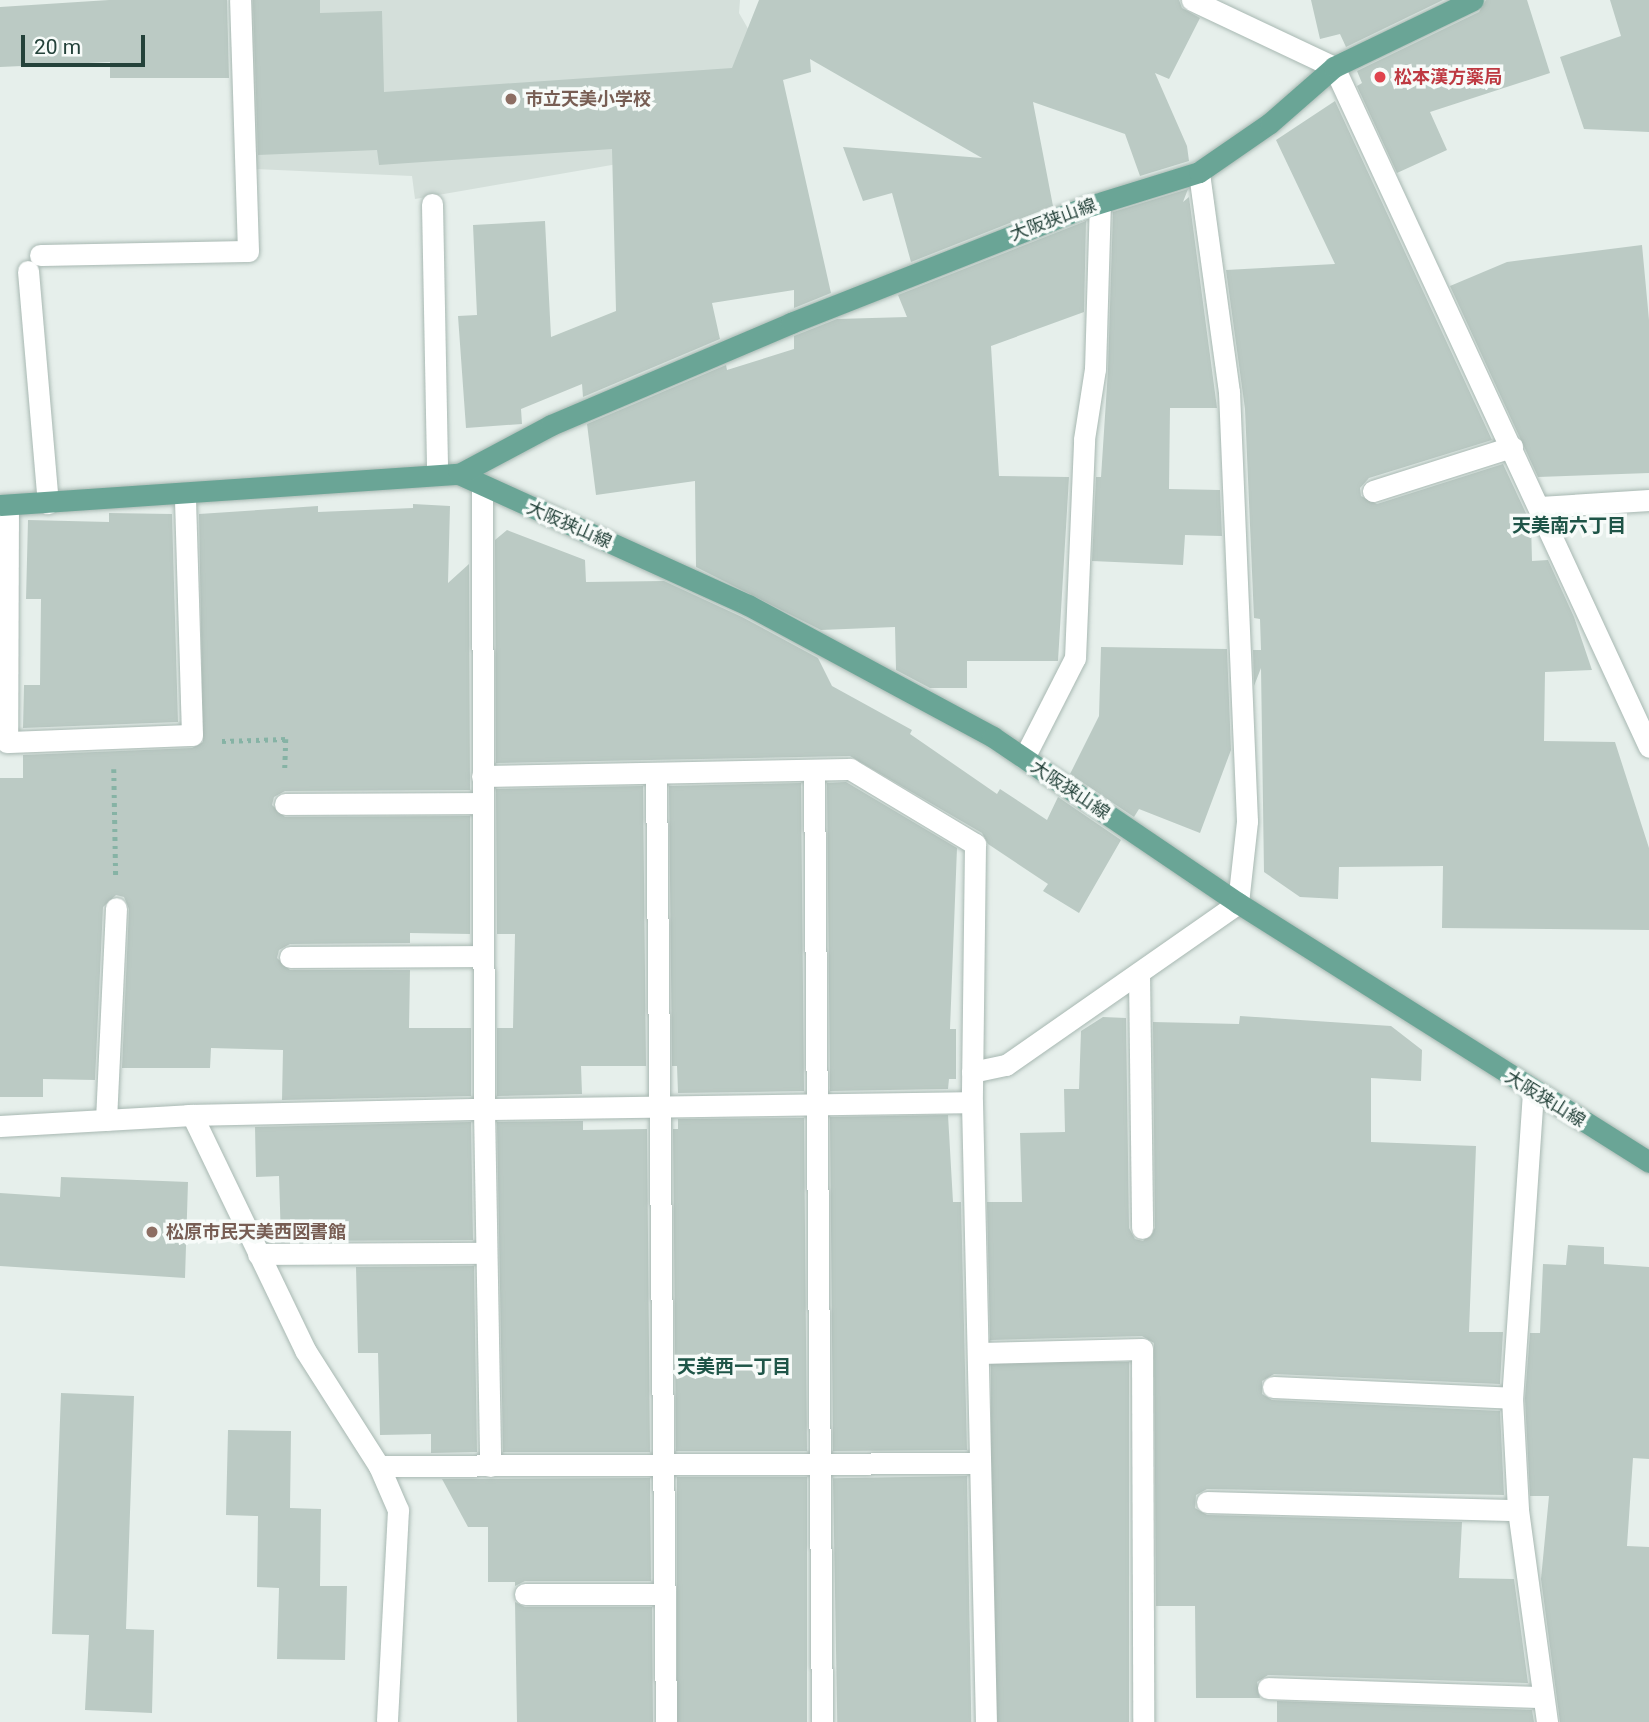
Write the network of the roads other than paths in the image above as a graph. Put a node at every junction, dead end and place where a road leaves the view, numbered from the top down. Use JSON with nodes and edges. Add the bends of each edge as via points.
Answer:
{"nodes":[{"id":1,"x":240,"y":0,"type":"edge"},
{"id":2,"x":1192,"y":0,"type":"edge"},
{"id":3,"x":1473,"y":0,"type":"edge"},
{"id":4,"x":1334,"y":67,"type":"junction"},
{"id":5,"x":1199,"y":172,"type":"junction"},
{"id":6,"x":1100,"y":203,"type":"junction"},
{"id":7,"x":432,"y":204,"type":"dead end"},
{"id":8,"x":1512,"y":447,"type":"junction"},
{"id":9,"x":458,"y":474,"type":"junction"},
{"id":10,"x":437,"y":475,"type":"junction"},
{"id":11,"x":482,"y":486,"type":"junction"},
{"id":12,"x":1373,"y":491,"type":"dead end"},
{"id":13,"x":185,"y":494,"type":"junction"},
{"id":14,"x":1649,"y":500,"type":"edge"},
{"id":15,"x":48,"y":503,"type":"junction"},
{"id":16,"x":4,"y":505,"type":"edge"},
{"id":17,"x":1539,"y":506,"type":"junction"},
{"id":18,"x":1649,"y":747,"type":"edge"},
{"id":19,"x":1024,"y":758,"type":"junction"},
{"id":20,"x":814,"y":771,"type":"junction"},
{"id":21,"x":656,"y":773,"type":"junction"},
{"id":22,"x":482,"y":776,"type":"junction"},
{"id":23,"x":482,"y":803,"type":"junction"},
{"id":24,"x":285,"y":804,"type":"road end"},
{"id":25,"x":1238,"y":903,"type":"junction"},
{"id":26,"x":116,"y":908,"type":"road end"},
{"id":27,"x":483,"y":956,"type":"junction"},
{"id":28,"x":290,"y":957,"type":"dead end"},
{"id":29,"x":1139,"y":973,"type":"junction"},
{"id":30,"x":972,"y":1072,"type":"junction"},
{"id":31,"x":1533,"y":1092,"type":"junction"},
{"id":32,"x":972,"y":1102,"type":"junction"},
{"id":33,"x":818,"y":1105,"type":"junction"},
{"id":34,"x":657,"y":1108,"type":"junction"},
{"id":35,"x":484,"y":1109,"type":"junction"},
{"id":36,"x":192,"y":1115,"type":"junction"},
{"id":37,"x":106,"y":1120,"type":"junction"},
{"id":38,"x":0,"y":1126,"type":"edge"},
{"id":39,"x":1649,"y":1162,"type":"edge"},
{"id":40,"x":1142,"y":1228,"type":"dead end"},
{"id":41,"x":486,"y":1253,"type":"junction"},
{"id":42,"x":258,"y":1254,"type":"junction"},
{"id":43,"x":979,"y":1353,"type":"junction"},
{"id":44,"x":1273,"y":1387,"type":"dead end"},
{"id":45,"x":1512,"y":1398,"type":"junction"},
{"id":46,"x":979,"y":1463,"type":"junction"},
{"id":47,"x":818,"y":1464,"type":"junction"},
{"id":48,"x":379,"y":1466,"type":"junction"},
{"id":49,"x":490,"y":1466,"type":"junction"},
{"id":50,"x":661,"y":1466,"type":"junction"},
{"id":51,"x":1207,"y":1502,"type":"dead end"},
{"id":52,"x":1518,"y":1510,"type":"junction"},
{"id":53,"x":526,"y":1594,"type":"dead end"},
{"id":54,"x":663,"y":1594,"type":"junction"},
{"id":55,"x":1268,"y":1688,"type":"dead end"},
{"id":56,"x":1543,"y":1697,"type":"junction"},
{"id":57,"x":385,"y":1722,"type":"edge"},
{"id":58,"x":666,"y":1722,"type":"edge"},
{"id":59,"x":822,"y":1722,"type":"edge"},
{"id":60,"x":986,"y":1722,"type":"edge"},
{"id":61,"x":1143,"y":1722,"type":"edge"},
{"id":62,"x":1547,"y":1722,"type":"edge"}],
"edges":[{"from":1,"to":15,"type":"street","via":[[248,251],[34,263]]},
{"from":2,"to":4,"type":"street"},
{"from":3,"to":4,"type":"main road","name":"大阪狭山線"},
{"from":4,"to":5,"type":"main road","name":"大阪狭山線","via":[[1270,124]]},
{"from":4,"to":8,"type":"street"},
{"from":5,"to":6,"type":"main road","name":"大阪狭山線"},
{"from":5,"to":25,"type":"street","via":[[1229,392],[1247,821]]},
{"from":6,"to":9,"type":"main road","name":"大阪狭山線","via":[[791,323],[551,425]]},
{"from":6,"to":19,"type":"street","via":[[1095,369],[1084,439],[1075,658]]},
{"from":7,"to":10,"type":"street"},
{"from":8,"to":12,"type":"street"},
{"from":8,"to":17,"type":"street"},
{"from":9,"to":10,"type":"main road","name":"大阪狭山線"},
{"from":9,"to":11,"type":"main road","name":"大阪狭山線"},
{"from":10,"to":13,"type":"main road","name":"大阪狭山線"},
{"from":11,"to":19,"type":"main road","name":"大阪狭山線","via":[[748,605]]},
{"from":11,"to":22,"type":"street"},
{"from":13,"to":15,"type":"main road","name":"大阪狭山線"},
{"from":13,"to":16,"type":"street","via":[[192,735],[7,742]]},
{"from":14,"to":17,"type":"street"},
{"from":15,"to":16,"type":"main road","name":"大阪狭山線"},
{"from":17,"to":18,"type":"street"},
{"from":19,"to":25,"type":"main road","name":"大阪狭山線"},
{"from":20,"to":21,"type":"street"},
{"from":20,"to":30,"type":"street","via":[[850,769],[975,844]]},
{"from":20,"to":33,"type":"street"},
{"from":21,"to":22,"type":"street"},
{"from":21,"to":34,"type":"street"},
{"from":22,"to":23,"type":"street"},
{"from":23,"to":24,"type":"street"},
{"from":23,"to":27,"type":"street"},
{"from":25,"to":29,"type":"street"},
{"from":25,"to":31,"type":"main road","name":"大阪狭山線"},
{"from":26,"to":37,"type":"street"},
{"from":27,"to":28,"type":"street"},
{"from":27,"to":35,"type":"street"},
{"from":29,"to":30,"type":"street","via":[[1006,1065]]},
{"from":29,"to":40,"type":"street"},
{"from":30,"to":32,"type":"street"},
{"from":31,"to":39,"type":"main road","name":"大阪狭山線"},
{"from":31,"to":45,"type":"street"},
{"from":32,"to":33,"type":"street"},
{"from":32,"to":43,"type":"street"},
{"from":33,"to":34,"type":"street"},
{"from":33,"to":47,"type":"street"},
{"from":34,"to":35,"type":"street"},
{"from":34,"to":50,"type":"street"},
{"from":35,"to":36,"type":"street"},
{"from":35,"to":41,"type":"street"},
{"from":36,"to":37,"type":"street"},
{"from":36,"to":42,"type":"street"},
{"from":37,"to":38,"type":"street"},
{"from":41,"to":42,"type":"street"},
{"from":41,"to":49,"type":"street"},
{"from":42,"to":48,"type":"street","via":[[305,1350]]},
{"from":43,"to":46,"type":"street"},
{"from":43,"to":61,"type":"street","via":[[1142,1349]]},
{"from":44,"to":45,"type":"street"},
{"from":45,"to":52,"type":"street"},
{"from":46,"to":47,"type":"street"},
{"from":46,"to":60,"type":"street"},
{"from":47,"to":50,"type":"street"},
{"from":47,"to":59,"type":"street"},
{"from":48,"to":49,"type":"street"},
{"from":48,"to":57,"type":"street","via":[[398,1510]]},
{"from":49,"to":50,"type":"street"},
{"from":50,"to":54,"type":"street"},
{"from":51,"to":52,"type":"street"},
{"from":52,"to":56,"type":"street"},
{"from":53,"to":54,"type":"street"},
{"from":54,"to":58,"type":"street"},
{"from":55,"to":56,"type":"street"},
{"from":56,"to":62,"type":"street"}]}
